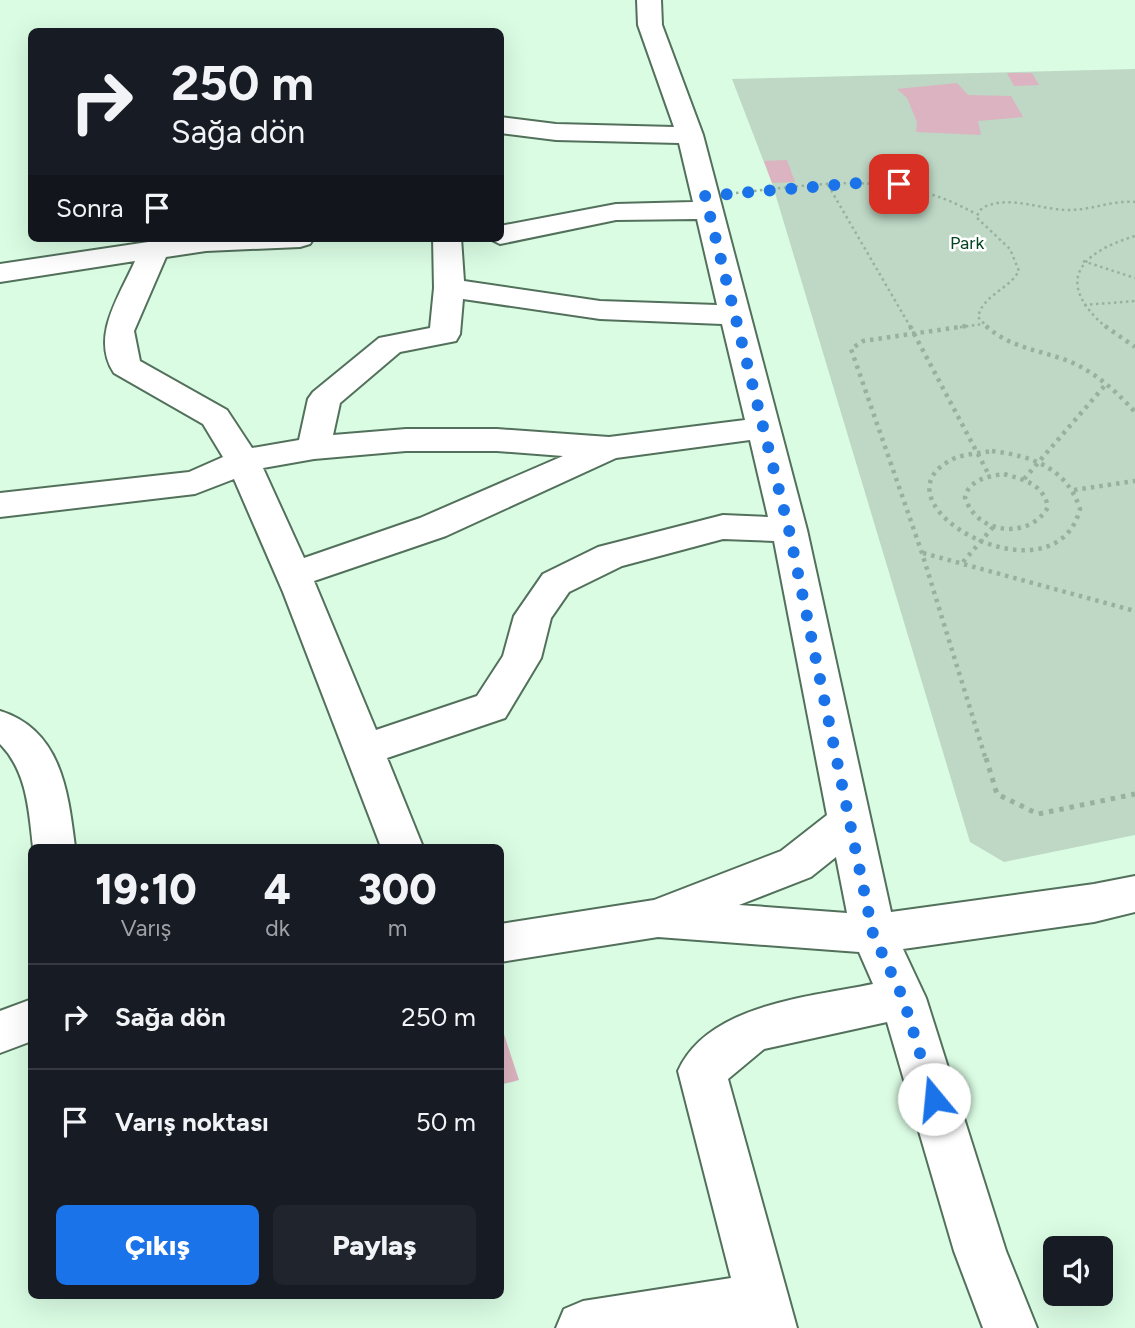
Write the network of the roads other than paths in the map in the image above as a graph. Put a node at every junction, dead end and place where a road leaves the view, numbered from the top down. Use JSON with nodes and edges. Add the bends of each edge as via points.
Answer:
{"nodes":[{"id":1,"x":649,"y":0,"type":"edge"},
{"id":2,"x":504,"y":126,"type":"edge"},
{"id":3,"x":690,"y":135,"type":"junction"},
{"id":4,"x":707,"y":203,"type":"junction"},
{"id":5,"x":504,"y":234,"type":"edge"},
{"id":6,"x":206,"y":242,"type":"edge"},
{"id":7,"x":447,"y":242,"type":"edge"},
{"id":8,"x":154,"y":251,"type":"junction"},
{"id":9,"x":0,"y":273,"type":"edge"},
{"id":10,"x":449,"y":288,"type":"junction"},
{"id":11,"x":736,"y":315,"type":"junction"},
{"id":12,"x":764,"y":428,"type":"junction"},
{"id":13,"x":314,"y":448,"type":"junction"},
{"id":14,"x":609,"y":448,"type":"junction"},
{"id":15,"x":243,"y":461,"type":"junction"},
{"id":16,"x":0,"y":505,"type":"edge"},
{"id":17,"x":789,"y":530,"type":"junction"},
{"id":18,"x":293,"y":575,"type":"junction"},
{"id":19,"x":0,"y":726,"type":"edge"},
{"id":20,"x":364,"y":750,"type":"junction"},
{"id":21,"x":849,"y":821,"type":"junction"},
{"id":22,"x":54,"y":844,"type":"edge"},
{"id":23,"x":401,"y":844,"type":"edge"},
{"id":24,"x":1135,"y":894,"type":"edge"},
{"id":25,"x":658,"y":918,"type":"junction"},
{"id":26,"x":873,"y":934,"type":"junction"},
{"id":27,"x":504,"y":942,"type":"edge"},
{"id":28,"x":903,"y":998,"type":"junction"},
{"id":29,"x":28,"y":1022,"type":"edge"},
{"id":30,"x":0,"y":1032,"type":"edge"},
{"id":31,"x":767,"y":1314,"type":"edge"},
{"id":32,"x":583,"y":1328,"type":"edge"},
{"id":33,"x":1010,"y":1328,"type":"edge"}],
"edges":[{"from":1,"to":3,"type":"street","via":[[650,25]]},
{"from":2,"to":3,"type":"street","via":[[556,132]]},
{"from":3,"to":4,"type":"street"},
{"from":4,"to":5,"type":"street","via":[[615,212]]},
{"from":4,"to":11,"type":"street"},
{"from":6,"to":8,"type":"street"},
{"from":7,"to":10,"type":"street"},
{"from":8,"to":9,"type":"street"},
{"from":8,"to":15,"type":"street","via":[[119,331],[125,366],[215,417]]},
{"from":10,"to":11,"type":"street","via":[[600,310]]},
{"from":10,"to":13,"type":"street","via":[[445,334],[390,345],[355,372],[324,400]]},
{"from":11,"to":12,"type":"street"},
{"from":12,"to":14,"type":"street"},
{"from":12,"to":17,"type":"street"},
{"from":13,"to":14,"type":"street","via":[[406,439]]},
{"from":13,"to":15,"type":"street"},
{"from":14,"to":18,"type":"street","via":[[433,527]]},
{"from":15,"to":16,"type":"street","via":[[195,483]]},
{"from":15,"to":18,"type":"street"},
{"from":17,"to":20,"type":"street","via":[[723,527],[611,556],[556,583],[533,616],[522,659],[491,706]]},
{"from":17,"to":21,"type":"street"},
{"from":18,"to":20,"type":"street"},
{"from":19,"to":22,"type":"street","via":[[14,730],[44,777]]},
{"from":20,"to":23,"type":"street"},
{"from":21,"to":25,"type":"street","via":[[796,864]]},
{"from":21,"to":26,"type":"street"},
{"from":24,"to":26,"type":"street"},
{"from":25,"to":26,"type":"street"},
{"from":25,"to":27,"type":"street"},
{"from":26,"to":28,"type":"street"},
{"from":28,"to":31,"type":"street","via":[[752,1030],[702,1071]]},
{"from":28,"to":33,"type":"street","via":[[981,1251]]},
{"from":29,"to":30,"type":"street"},
{"from":31,"to":32,"type":"street"}]}
